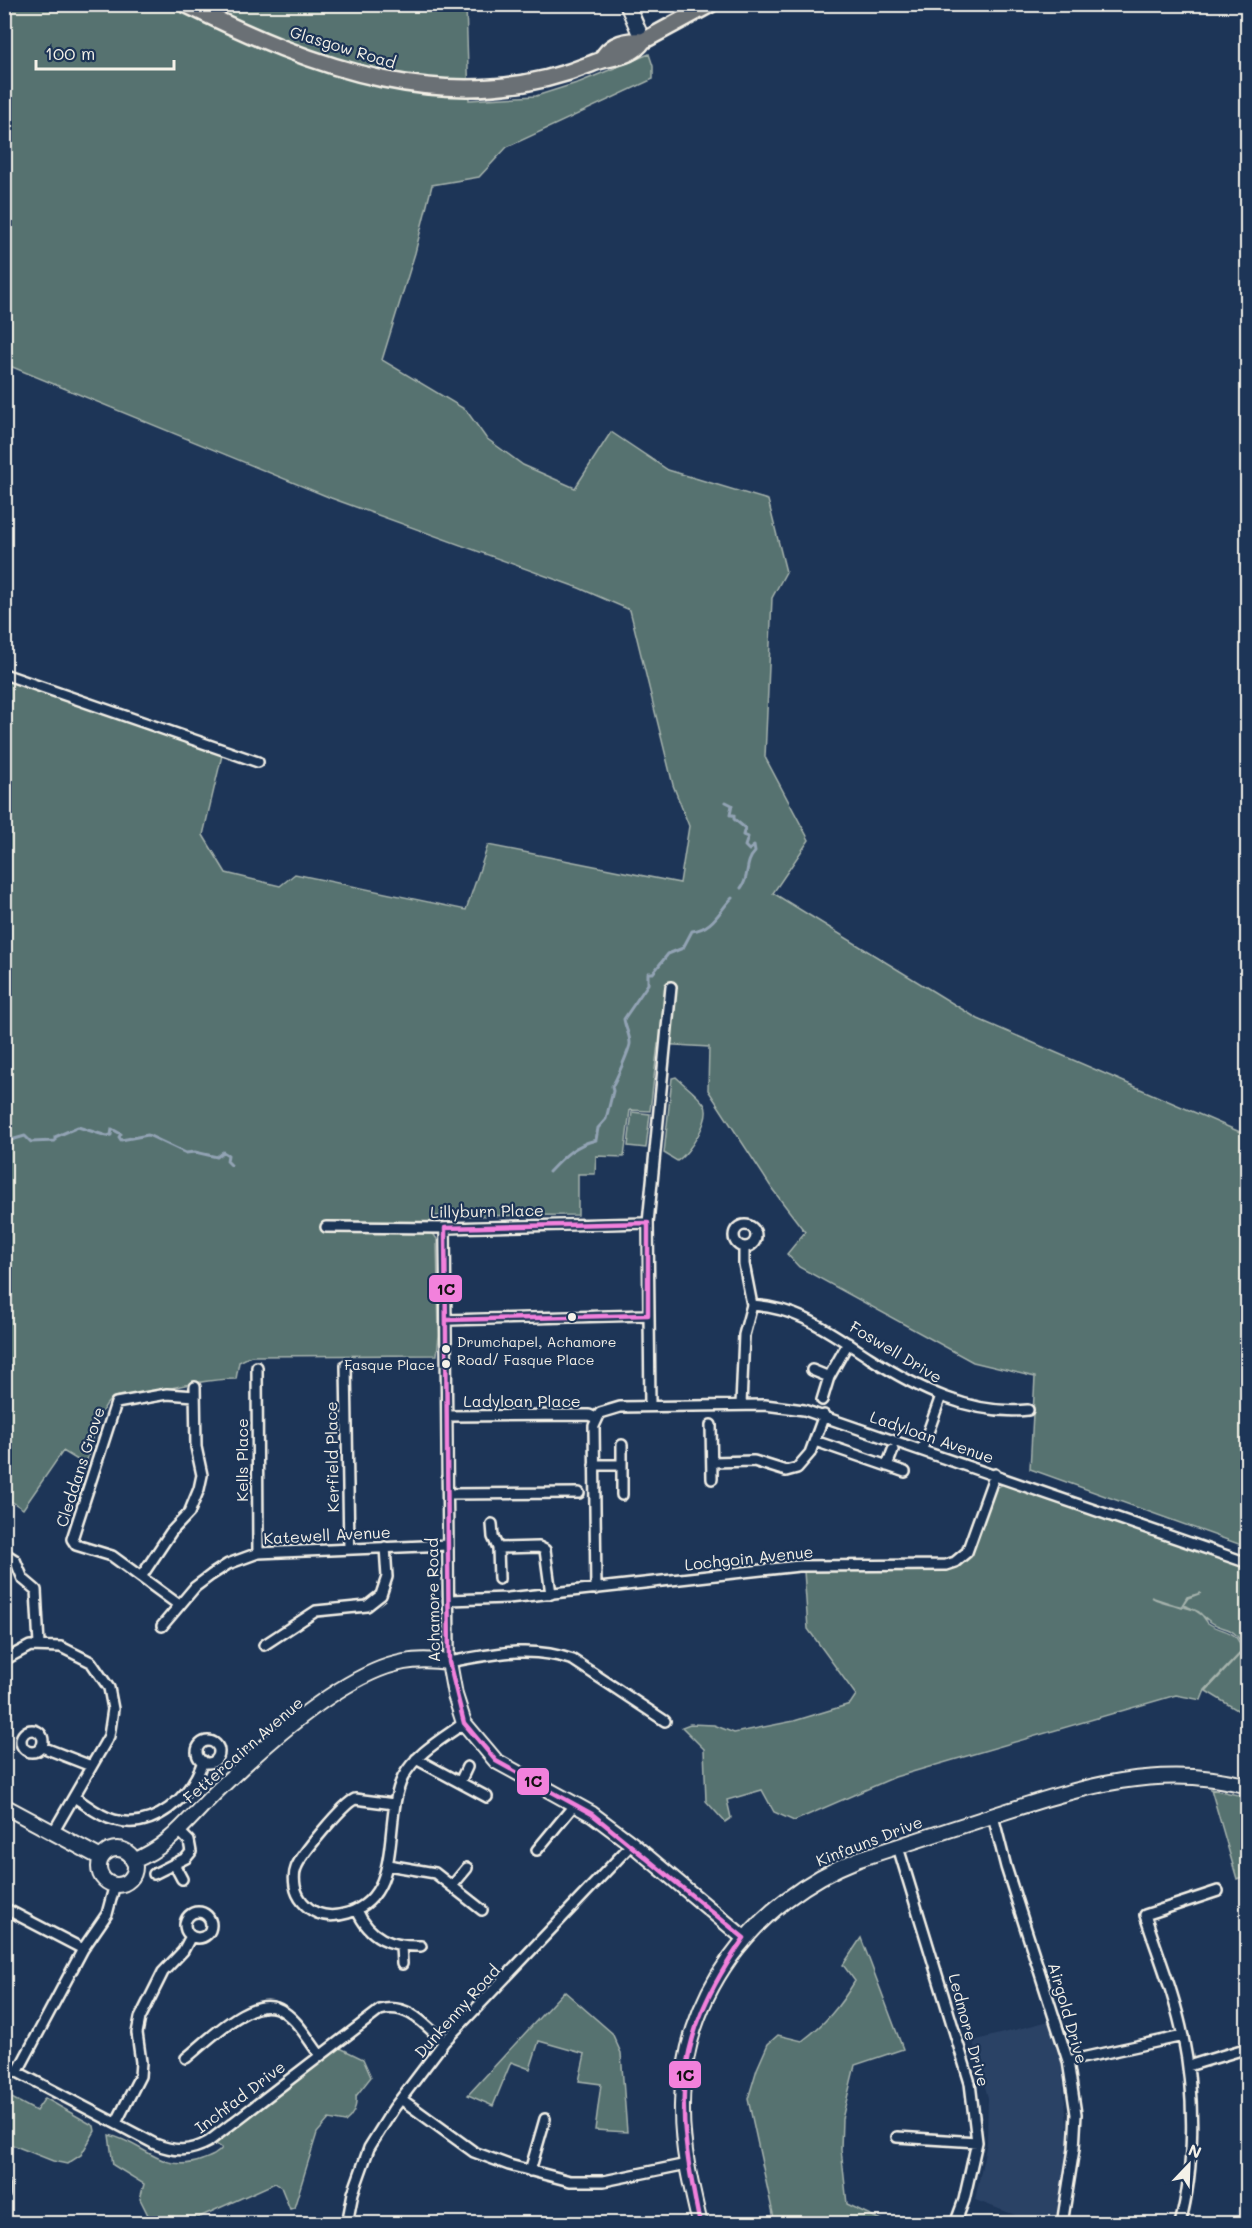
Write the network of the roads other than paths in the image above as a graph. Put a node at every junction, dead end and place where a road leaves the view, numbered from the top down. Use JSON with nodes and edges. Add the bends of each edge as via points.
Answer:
{"nodes":[{"id":1,"x":185,"y":4,"type":"edge"},
{"id":2,"x":627,"y":4,"type":"edge"},
{"id":3,"x":711,"y":4,"type":"edge"},
{"id":4,"x":633,"y":21,"type":"junction"},
{"id":5,"x":643,"y":41,"type":"junction"},
{"id":6,"x":623,"y":42,"type":"junction"},
{"id":7,"x":602,"y":59,"type":"junction"},
{"id":8,"x":4,"y":674,"type":"edge"},
{"id":9,"x":258,"y":762,"type":"dead end"},
{"id":10,"x":671,"y":987,"type":"dead end"},
{"id":11,"x":648,"y":1222,"type":"junction"},
{"id":12,"x":326,"y":1227,"type":"dead end"},
{"id":13,"x":445,"y":1228,"type":"junction"},
{"id":14,"x":744,"y":1247,"type":"dead end"},
{"id":15,"x":752,"y":1305,"type":"junction"},
{"id":16,"x":648,"y":1315,"type":"junction"},
{"id":17,"x":446,"y":1320,"type":"junction"},
{"id":18,"x":848,"y":1343,"type":"junction"},
{"id":19,"x":346,"y":1365,"type":"dead end"},
{"id":20,"x":257,"y":1367,"type":"dead end"},
{"id":21,"x":812,"y":1370,"type":"dead end"},
{"id":22,"x":829,"y":1377,"type":"junction"},
{"id":23,"x":941,"y":1396,"type":"junction"},
{"id":24,"x":822,"y":1400,"type":"dead end"},
{"id":25,"x":741,"y":1405,"type":"junction"},
{"id":26,"x":650,"y":1406,"type":"junction"},
{"id":27,"x":1028,"y":1410,"type":"dead end"},
{"id":28,"x":824,"y":1415,"type":"junction"},
{"id":29,"x":447,"y":1416,"type":"junction"},
{"id":30,"x":597,"y":1416,"type":"junction"},
{"id":31,"x":711,"y":1425,"type":"dead end"},
{"id":32,"x":815,"y":1441,"type":"junction"},
{"id":33,"x":622,"y":1445,"type":"dead end"},
{"id":34,"x":922,"y":1449,"type":"junction"},
{"id":35,"x":893,"y":1450,"type":"dead end"},
{"id":36,"x":712,"y":1462,"type":"junction"},
{"id":37,"x":594,"y":1465,"type":"junction"},
{"id":38,"x":622,"y":1465,"type":"junction"},
{"id":39,"x":888,"y":1466,"type":"junction"},
{"id":40,"x":905,"y":1472,"type":"dead end"},
{"id":41,"x":995,"y":1474,"type":"junction"},
{"id":42,"x":712,"y":1479,"type":"dead end"},
{"id":43,"x":579,"y":1493,"type":"dead end"},
{"id":44,"x":448,"y":1494,"type":"junction"},
{"id":45,"x":622,"y":1495,"type":"dead end"},
{"id":46,"x":492,"y":1524,"type":"dead end"},
{"id":47,"x":448,"y":1545,"type":"junction"},
{"id":48,"x":386,"y":1547,"type":"junction"},
{"id":49,"x":349,"y":1548,"type":"junction"},
{"id":50,"x":498,"y":1548,"type":"junction"},
{"id":51,"x":4,"y":1553,"type":"edge"},
{"id":52,"x":258,"y":1553,"type":"junction"},
{"id":53,"x":1248,"y":1563,"type":"edge"},
{"id":54,"x":141,"y":1577,"type":"junction"},
{"id":55,"x":500,"y":1579,"type":"dead end"},
{"id":56,"x":596,"y":1589,"type":"junction"},
{"id":57,"x":550,"y":1594,"type":"junction"},
{"id":58,"x":449,"y":1600,"type":"junction"},
{"id":59,"x":179,"y":1605,"type":"junction"},
{"id":60,"x":162,"y":1626,"type":"dead end"},
{"id":61,"x":39,"y":1645,"type":"junction"},
{"id":62,"x":264,"y":1645,"type":"dead end"},
{"id":63,"x":4,"y":1660,"type":"edge"},
{"id":64,"x":449,"y":1662,"type":"junction"},
{"id":65,"x":664,"y":1721,"type":"dead end"},
{"id":66,"x":464,"y":1723,"type":"junction"},
{"id":67,"x":42,"y":1747,"type":"dead end"},
{"id":68,"x":416,"y":1759,"type":"junction"},
{"id":69,"x":203,"y":1761,"type":"dead end"},
{"id":70,"x":92,"y":1766,"type":"junction"},
{"id":71,"x":467,"y":1767,"type":"dead end"},
{"id":72,"x":460,"y":1782,"type":"junction"},
{"id":73,"x":1248,"y":1786,"type":"edge"},
{"id":74,"x":74,"y":1797,"type":"junction"},
{"id":75,"x":487,"y":1797,"type":"dead end"},
{"id":76,"x":394,"y":1804,"type":"junction"},
{"id":77,"x":575,"y":1804,"type":"junction"},
{"id":78,"x":4,"y":1806,"type":"edge"},
{"id":79,"x":993,"y":1816,"type":"junction"},
{"id":80,"x":54,"y":1831,"type":"junction"},
{"id":81,"x":178,"y":1831,"type":"junction"},
{"id":82,"x":632,"y":1844,"type":"junction"},
{"id":83,"x":898,"y":1847,"type":"junction"},
{"id":84,"x":537,"y":1850,"type":"dead end"},
{"id":85,"x":101,"y":1858,"type":"junction"},
{"id":86,"x":133,"y":1860,"type":"junction"},
{"id":87,"x":174,"y":1864,"type":"junction"},
{"id":88,"x":388,"y":1865,"type":"junction"},
{"id":89,"x":467,"y":1868,"type":"dead end"},
{"id":90,"x":154,"y":1874,"type":"dead end"},
{"id":91,"x":182,"y":1879,"type":"dead end"},
{"id":92,"x":115,"y":1884,"type":"junction"},
{"id":93,"x":452,"y":1886,"type":"junction"},
{"id":94,"x":1218,"y":1891,"type":"dead end"},
{"id":95,"x":4,"y":1908,"type":"edge"},
{"id":96,"x":357,"y":1910,"type":"junction"},
{"id":97,"x":482,"y":1910,"type":"dead end"},
{"id":98,"x":191,"y":1936,"type":"dead end"},
{"id":99,"x":744,"y":1938,"type":"junction"},
{"id":100,"x":401,"y":1946,"type":"junction"},
{"id":101,"x":421,"y":1946,"type":"dead end"},
{"id":102,"x":82,"y":1949,"type":"junction"},
{"id":103,"x":402,"y":1964,"type":"dead end"},
{"id":104,"x":1183,"y":2036,"type":"junction"},
{"id":105,"x":444,"y":2042,"type":"junction"},
{"id":106,"x":1248,"y":2048,"type":"edge"},
{"id":107,"x":320,"y":2055,"type":"junction"},
{"id":108,"x":186,"y":2058,"type":"dead end"},
{"id":109,"x":1068,"y":2061,"type":"junction"},
{"id":110,"x":4,"y":2065,"type":"edge"},
{"id":111,"x":1188,"y":2066,"type":"junction"},
{"id":112,"x":18,"y":2071,"type":"junction"},
{"id":113,"x":401,"y":2099,"type":"junction"},
{"id":114,"x":545,"y":2119,"type":"dead end"},
{"id":115,"x":116,"y":2123,"type":"junction"},
{"id":116,"x":897,"y":2137,"type":"dead end"},
{"id":117,"x":977,"y":2142,"type":"junction"},
{"id":118,"x":687,"y":2164,"type":"junction"},
{"id":119,"x":530,"y":2171,"type":"junction"},
{"id":120,"x":4,"y":2184,"type":"edge"},
{"id":121,"x":4,"y":2195,"type":"edge"},
{"id":122,"x":347,"y":2223,"type":"edge"},
{"id":123,"x":700,"y":2223,"type":"edge"},
{"id":124,"x":955,"y":2223,"type":"edge"},
{"id":125,"x":1062,"y":2223,"type":"edge"},
{"id":126,"x":1180,"y":2223,"type":"edge"}],
"edges":[{"from":1,"to":7,"type":"main road","name":"Glasgow Road","via":[[323,63],[413,86],[509,86],[546,79]]},
{"from":2,"to":4,"type":"street"},
{"from":3,"to":5,"type":"main road","name":"Glasgow Road"},
{"from":4,"to":5,"type":"street"},
{"from":4,"to":6,"type":"street"},
{"from":5,"to":6,"type":"main road"},
{"from":5,"to":7,"type":"main road","name":"Glasgow Road","via":[[638,48],[614,59]]},
{"from":6,"to":7,"type":"main road","name":"Glasgow Road","via":[[608,49]]},
{"from":8,"to":9,"type":"street"},
{"from":10,"to":11,"type":"street"},
{"from":11,"to":13,"type":"street","name":"Lillyburn Place"},
{"from":11,"to":16,"type":"street"},
{"from":12,"to":13,"type":"street","name":"Lillyburn Place"},
{"from":13,"to":17,"type":"street","name":"Achamore Road"},
{"from":14,"to":15,"type":"street"},
{"from":15,"to":18,"type":"street","name":"Foswell Drive","via":[[802,1316]]},
{"from":15,"to":25,"type":"street","via":[[742,1349]]},
{"from":16,"to":17,"type":"street"},
{"from":16,"to":26,"type":"street"},
{"from":17,"to":29,"type":"street","name":"Achamore Road"},
{"from":18,"to":22,"type":"street"},
{"from":18,"to":23,"type":"street","name":"Foswell Drive"},
{"from":19,"to":49,"type":"street","name":"Kerfield Place"},
{"from":20,"to":52,"type":"street","name":"Kells Place"},
{"from":21,"to":22,"type":"street"},
{"from":22,"to":24,"type":"street"},
{"from":23,"to":27,"type":"street","name":"Foswell Drive","via":[[1004,1412]]},
{"from":23,"to":34,"type":"street"},
{"from":25,"to":26,"type":"street","name":"Ladyloan Avenue"},
{"from":25,"to":28,"type":"street","name":"Ladyloan Avenue","via":[[783,1406]]},
{"from":26,"to":30,"type":"street","name":"Ladyloan Avenue","via":[[611,1408]]},
{"from":28,"to":32,"type":"street"},
{"from":28,"to":34,"type":"street","name":"Ladyloan Avenue"},
{"from":29,"to":30,"type":"street","name":"Ladyloan Place"},
{"from":29,"to":44,"type":"street","name":"Achamore Road"},
{"from":30,"to":37,"type":"street","via":[[593,1432]]},
{"from":31,"to":36,"type":"street"},
{"from":32,"to":36,"type":"street","via":[[802,1464],[786,1471],[754,1461]]},
{"from":32,"to":39,"type":"street"},
{"from":33,"to":38,"type":"street"},
{"from":34,"to":41,"type":"street","name":"Ladyloan Avenue"},
{"from":35,"to":39,"type":"street"},
{"from":36,"to":42,"type":"street"},
{"from":37,"to":38,"type":"street"},
{"from":37,"to":56,"type":"street"},
{"from":38,"to":45,"type":"street"},
{"from":39,"to":40,"type":"street"},
{"from":41,"to":53,"type":"street","name":"Ladyloan Avenue"},
{"from":41,"to":56,"type":"street","name":"Lochgoin Avenue","via":[[971,1545],[955,1562],[799,1566]]},
{"from":43,"to":44,"type":"street"},
{"from":44,"to":47,"type":"street","name":"Achamore Road"},
{"from":46,"to":50,"type":"street"},
{"from":47,"to":48,"type":"street","name":"Katewell Avenue"},
{"from":47,"to":58,"type":"street","name":"Achamore Road"},
{"from":48,"to":49,"type":"street","name":"Katewell Avenue"},
{"from":48,"to":62,"type":"street","via":[[387,1577],[381,1595],[367,1606],[316,1611]]},
{"from":49,"to":52,"type":"street","name":"Katewell Avenue"},
{"from":50,"to":55,"type":"street"},
{"from":50,"to":57,"type":"street","via":[[543,1548]]},
{"from":51,"to":61,"type":"street","via":[[15,1560],[23,1579],[36,1590]]},
{"from":52,"to":59,"type":"street","name":"Katewell Avenue","via":[[211,1575]]},
{"from":54,"to":54,"type":"street","name":"Cleddans Grove","via":[[189,1513],[199,1489],[202,1475],[196,1446],[195,1391],[116,1403],[72,1539],[76,1545],[112,1556]]},
{"from":54,"to":59,"type":"street","name":"Cleddans Grove"},
{"from":56,"to":57,"type":"street","name":"Lochgoin Avenue"},
{"from":57,"to":58,"type":"street","name":"Lochgoin Avenue"},
{"from":58,"to":64,"type":"street","name":"Achamore Road"},
{"from":59,"to":60,"type":"street","name":"Katewell Avenue"},
{"from":61,"to":63,"type":"street","via":[[22,1649]]},
{"from":61,"to":70,"type":"street","via":[[61,1647],[82,1655],[109,1688],[111,1727]]},
{"from":64,"to":65,"type":"street","via":[[508,1651],[558,1655],[573,1660]]},
{"from":64,"to":66,"type":"street","name":"Achamore Road"},
{"from":64,"to":81,"type":"street","name":"Fettercairn Avenue","via":[[403,1662],[357,1679],[300,1718]]},
{"from":66,"to":68,"type":"street"},
{"from":66,"to":77,"type":"street","name":"Achamore Road","via":[[496,1761]]},
{"from":67,"to":70,"type":"street"},
{"from":68,"to":72,"type":"street"},
{"from":68,"to":76,"type":"street","via":[[403,1777]]},
{"from":69,"to":74,"type":"street","via":[[183,1795],[143,1821],[106,1818]]},
{"from":70,"to":74,"type":"street"},
{"from":71,"to":72,"type":"street"},
{"from":72,"to":75,"type":"street"},
{"from":73,"to":79,"type":"street","name":"Kinfauns Drive","via":[[1187,1775],[1139,1777],[1090,1786]]},
{"from":74,"to":80,"type":"street"},
{"from":76,"to":88,"type":"street"},
{"from":76,"to":96,"type":"street","via":[[363,1798],[351,1800],[295,1868],[295,1887],[308,1908],[336,1916]]},
{"from":77,"to":82,"type":"street","name":"Achamore Road"},
{"from":77,"to":84,"type":"street"},
{"from":78,"to":80,"type":"street"},
{"from":79,"to":83,"type":"street","name":"Kinfauns Drive"},
{"from":79,"to":109,"type":"street","name":"Airgold Drive"},
{"from":80,"to":85,"type":"street"},
{"from":81,"to":86,"type":"street","name":"Fettercairn Avenue","via":[[164,1846]]},
{"from":81,"to":87,"type":"street","via":[[191,1848],[186,1858]]},
{"from":82,"to":99,"type":"street","name":"Achamore Road"},
{"from":82,"to":105,"type":"street","name":"Dunkenny Road"},
{"from":83,"to":99,"type":"street","name":"Kinfauns Drive","via":[[833,1869],[808,1883],[769,1912]]},
{"from":83,"to":117,"type":"street","name":"Ledmore Drive","via":[[970,2083]]},
{"from":85,"to":86,"type":"street","via":[[110,1850],[121,1849]]},
{"from":85,"to":92,"type":"street","via":[[101,1875]]},
{"from":86,"to":92,"type":"street","via":[[131,1878]]},
{"from":87,"to":90,"type":"street"},
{"from":87,"to":91,"type":"street"},
{"from":88,"to":93,"type":"street","via":[[431,1871]]},
{"from":88,"to":96,"type":"street","via":[[375,1893]]},
{"from":89,"to":93,"type":"street"},
{"from":92,"to":102,"type":"street","via":[[111,1906]]},
{"from":93,"to":97,"type":"street"},
{"from":94,"to":104,"type":"street","via":[[1145,1915]]},
{"from":95,"to":102,"type":"street"},
{"from":96,"to":100,"type":"street","via":[[375,1935]]},
{"from":98,"to":115,"type":"street","via":[[163,1972],[140,2018],[140,2076]]},
{"from":99,"to":118,"type":"street","name":"Kinfauns Drive","via":[[721,1968],[701,2006],[688,2047],[682,2109]]},
{"from":100,"to":101,"type":"street"},
{"from":100,"to":103,"type":"street"},
{"from":102,"to":112,"type":"street"},
{"from":104,"to":109,"type":"street"},
{"from":104,"to":111,"type":"street"},
{"from":105,"to":107,"type":"street","name":"Inchfad Drive","via":[[411,2013],[389,2007],[376,2012]]},
{"from":105,"to":113,"type":"street","name":"Dunkenny Road"},
{"from":106,"to":111,"type":"street"},
{"from":107,"to":108,"type":"street","via":[[286,2013],[266,2006],[247,2010]]},
{"from":107,"to":115,"type":"street","name":"Inchfad Drive","via":[[208,2142],[191,2150],[167,2149]]},
{"from":109,"to":125,"type":"street","name":"Airgold Drive","via":[[1076,2114]]},
{"from":110,"to":112,"type":"street","name":"Inchfad Drive"},
{"from":111,"to":126,"type":"street","via":[[1191,2143]]},
{"from":112,"to":115,"type":"street","name":"Inchfad Drive"},
{"from":113,"to":119,"type":"street","via":[[474,2152]]},
{"from":113,"to":122,"type":"street","name":"Dunkenny Road","via":[[369,2148]]},
{"from":114,"to":119,"type":"street"},
{"from":116,"to":117,"type":"street"},
{"from":117,"to":124,"type":"street","name":"Ledmore Drive"},
{"from":118,"to":119,"type":"street","via":[[592,2182]]},
{"from":118,"to":123,"type":"street","name":"Kinfauns Drive"},
{"from":120,"to":121,"type":"street"}]}
